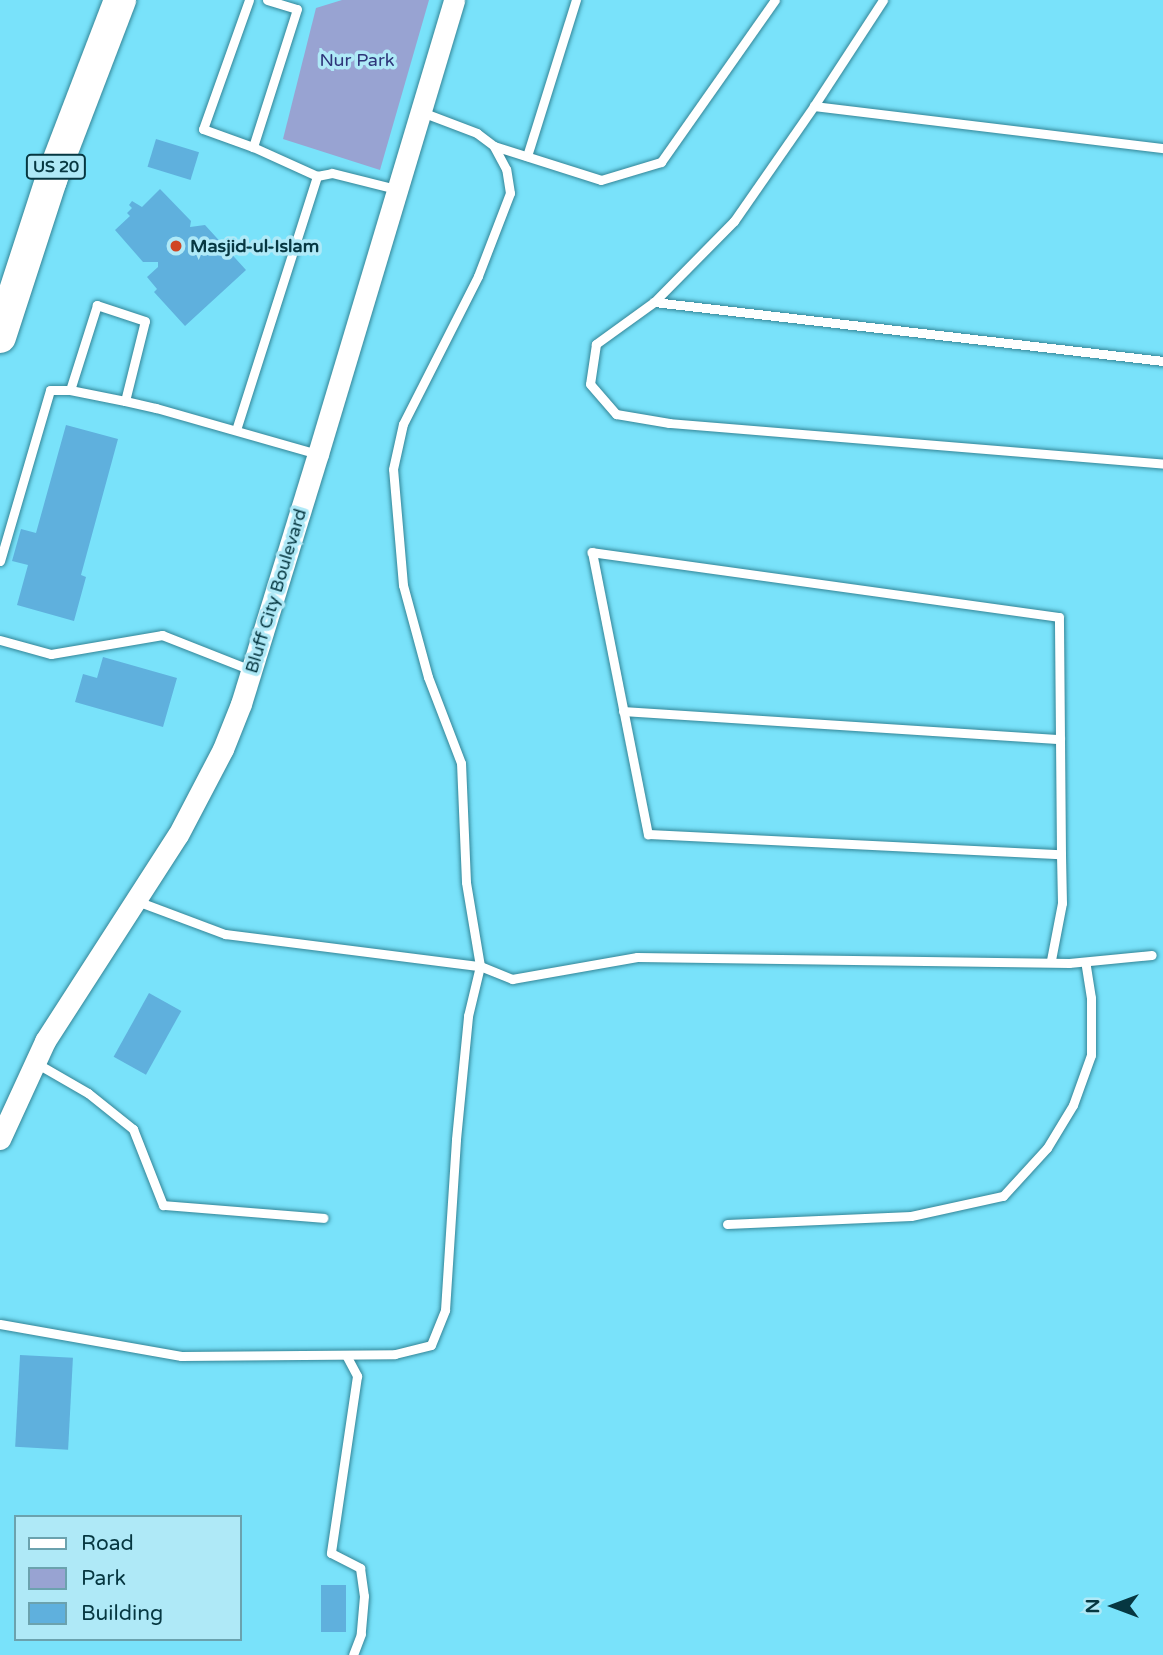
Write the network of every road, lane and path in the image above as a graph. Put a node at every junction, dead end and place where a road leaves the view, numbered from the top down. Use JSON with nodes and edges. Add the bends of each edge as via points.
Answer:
{"nodes":[{"id":1,"x":120,"y":0,"type":"edge"},
{"id":2,"x":248,"y":0,"type":"edge"},
{"id":3,"x":267,"y":0,"type":"edge"},
{"id":4,"x":454,"y":0,"type":"edge"},
{"id":5,"x":576,"y":0,"type":"edge"},
{"id":6,"x":775,"y":0,"type":"edge"},
{"id":7,"x":883,"y":0,"type":"edge"},
{"id":8,"x":814,"y":106,"type":"junction"},
{"id":9,"x":419,"y":111,"type":"junction"},
{"id":10,"x":494,"y":145,"type":"junction"},
{"id":11,"x":253,"y":147,"type":"junction"},
{"id":12,"x":1163,"y":148,"type":"edge"},
{"id":13,"x":527,"y":156,"type":"junction"},
{"id":14,"x":317,"y":176,"type":"junction"},
{"id":15,"x":396,"y":189,"type":"junction"},
{"id":16,"x":654,"y":302,"type":"junction"},
{"id":17,"x":0,"y":337,"type":"edge"},
{"id":18,"x":1163,"y":361,"type":"edge"},
{"id":19,"x":71,"y":390,"type":"junction"},
{"id":20,"x":125,"y":401,"type":"junction"},
{"id":21,"x":236,"y":430,"type":"junction"},
{"id":22,"x":318,"y":454,"type":"junction"},
{"id":23,"x":1163,"y":464,"type":"edge"},
{"id":24,"x":0,"y":561,"type":"edge"},
{"id":25,"x":0,"y":640,"type":"edge"},
{"id":26,"x":251,"y":670,"type":"junction"},
{"id":27,"x":623,"y":711,"type":"junction"},
{"id":28,"x":1060,"y":739,"type":"junction"},
{"id":29,"x":1061,"y":854,"type":"junction"},
{"id":30,"x":135,"y":901,"type":"junction"},
{"id":31,"x":1152,"y":956,"type":"dead end"},
{"id":32,"x":1051,"y":960,"type":"junction"},
{"id":33,"x":1085,"y":962,"type":"junction"},
{"id":34,"x":480,"y":966,"type":"junction"},
{"id":35,"x":34,"y":1062,"type":"junction"},
{"id":36,"x":0,"y":1139,"type":"edge"},
{"id":37,"x":323,"y":1218,"type":"dead end"},
{"id":38,"x":727,"y":1224,"type":"dead end"},
{"id":39,"x":0,"y":1324,"type":"edge"},
{"id":40,"x":346,"y":1355,"type":"junction"},
{"id":41,"x":354,"y":1655,"type":"edge"}],
"edges":[{"from":1,"to":17,"type":"highway","number":"US 20","via":[[51,180]]},
{"from":2,"to":11,"type":"lane","via":[[204,129]]},
{"from":3,"to":11,"type":"lane","via":[[297,9]]},
{"from":4,"to":9,"type":"street","name":"Bluff City Boulevard"},
{"from":5,"to":13,"type":"lane"},
{"from":6,"to":13,"type":"lane","via":[[662,162],[601,180]]},
{"from":7,"to":8,"type":"lane"},
{"from":8,"to":12,"type":"lane"},
{"from":8,"to":16,"type":"lane","via":[[734,220]]},
{"from":9,"to":10,"type":"lane","via":[[477,133]]},
{"from":9,"to":15,"type":"street","name":"Bluff City Boulevard"},
{"from":10,"to":13,"type":"lane"},
{"from":10,"to":34,"type":"lane","via":[[506,169],[510,193],[478,276],[403,424],[393,469],[403,585],[428,677],[461,763],[466,882]]},
{"from":11,"to":14,"type":"lane"},
{"from":14,"to":15,"type":"lane","via":[[332,173]]},
{"from":14,"to":21,"type":"lane"},
{"from":15,"to":22,"type":"street","name":"Bluff City Boulevard"},
{"from":16,"to":18,"type":"lane"},
{"from":16,"to":23,"type":"lane","via":[[596,344],[590,384],[616,414],[669,424]]},
{"from":19,"to":20,"type":"lane"},
{"from":19,"to":20,"type":"lane","via":[[97,305],[145,321]]},
{"from":19,"to":24,"type":"lane","via":[[50,390]]},
{"from":20,"to":21,"type":"lane"},
{"from":21,"to":22,"type":"lane"},
{"from":22,"to":26,"type":"street","name":"Bluff City Boulevard"},
{"from":25,"to":26,"type":"lane","via":[[51,654],[162,635]]},
{"from":26,"to":30,"type":"street","name":"Bluff City Boulevard","via":[[201,795]]},
{"from":27,"to":28,"type":"lane"},
{"from":27,"to":28,"type":"lane","via":[[592,552],[1059,617]]},
{"from":27,"to":29,"type":"lane","via":[[648,834]]},
{"from":28,"to":29,"type":"lane"},
{"from":29,"to":32,"type":"lane","via":[[1062,903]]},
{"from":30,"to":34,"type":"lane","via":[[225,934]]},
{"from":30,"to":35,"type":"street","name":"Bluff City Boulevard"},
{"from":31,"to":33,"type":"lane"},
{"from":32,"to":33,"type":"lane"},
{"from":32,"to":34,"type":"lane","via":[[637,957],[512,979]]},
{"from":33,"to":38,"type":"lane","via":[[1091,998],[1091,1055],[1073,1105],[1047,1148],[1003,1196],[911,1216]]},
{"from":34,"to":40,"type":"lane","via":[[468,1016],[445,1310],[431,1345],[396,1354]]},
{"from":35,"to":36,"type":"street","name":"Bluff City Boulevard"},
{"from":35,"to":37,"type":"lane","via":[[88,1093],[133,1129],[163,1205]]},
{"from":39,"to":40,"type":"lane","via":[[181,1356]]},
{"from":40,"to":41,"type":"lane","via":[[357,1376],[331,1553],[360,1568],[364,1596]]}]}
